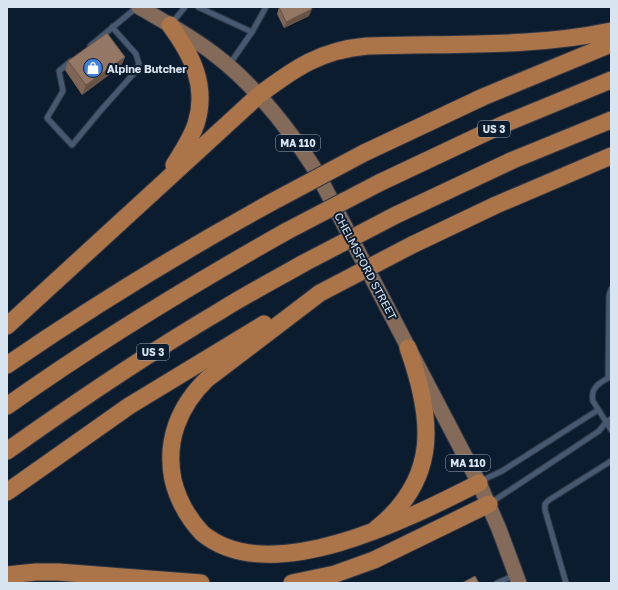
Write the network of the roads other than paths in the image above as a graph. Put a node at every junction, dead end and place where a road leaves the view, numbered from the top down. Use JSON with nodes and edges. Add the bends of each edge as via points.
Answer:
{"nodes":[{"id":1,"x":138,"y":7,"type":"edge"},
{"id":2,"x":185,"y":7,"type":"edge"},
{"id":3,"x":198,"y":7,"type":"edge"},
{"id":4,"x":266,"y":7,"type":"edge"},
{"id":5,"x":170,"y":25,"type":"junction"},
{"id":6,"x":112,"y":28,"type":"junction"},
{"id":7,"x":611,"y":31,"type":"edge"},
{"id":8,"x":252,"y":32,"type":"junction"},
{"id":9,"x":611,"y":44,"type":"edge"},
{"id":10,"x":83,"y":52,"type":"edge"},
{"id":11,"x":77,"y":56,"type":"edge"},
{"id":12,"x":228,"y":66,"type":"junction"},
{"id":13,"x":611,"y":80,"type":"edge"},
{"id":14,"x":259,"y":95,"type":"junction"},
{"id":15,"x":611,"y":120,"type":"edge"},
{"id":16,"x":611,"y":156,"type":"edge"},
{"id":17,"x":155,"y":190,"type":"junction"},
{"id":18,"x":611,"y":289,"type":"edge"},
{"id":19,"x":320,"y":293,"type":"junction"},
{"id":20,"x":7,"y":326,"type":"edge"},
{"id":21,"x":408,"y":348,"type":"junction"},
{"id":22,"x":7,"y":365,"type":"edge"},
{"id":23,"x":609,"y":377,"type":"edge"},
{"id":24,"x":7,"y":406,"type":"edge"},
{"id":25,"x":598,"y":410,"type":"junction"},
{"id":26,"x":609,"y":421,"type":"edge"},
{"id":27,"x":611,"y":430,"type":"edge"},
{"id":28,"x":7,"y":451,"type":"edge"},
{"id":29,"x":611,"y":461,"type":"edge"},
{"id":30,"x":478,"y":483,"type":"junction"},
{"id":31,"x":7,"y":492,"type":"edge"},
{"id":32,"x":489,"y":504,"type":"junction"},
{"id":33,"x":362,"y":540,"type":"junction"},
{"id":34,"x":7,"y":575,"type":"edge"},
{"id":35,"x":517,"y":579,"type":"edge"},
{"id":36,"x":201,"y":583,"type":"edge"},
{"id":37,"x":292,"y":583,"type":"edge"},
{"id":38,"x":497,"y":583,"type":"edge"},
{"id":39,"x":566,"y":583,"type":"edge"}],
"edges":[{"from":1,"to":5,"type":"main road","name":"CHELMSFORD STREET","number":"MA 110"},
{"from":1,"to":6,"type":"lane"},
{"from":2,"to":5,"type":"lane"},
{"from":3,"to":8,"type":"lane"},
{"from":4,"to":8,"type":"lane"},
{"from":5,"to":12,"type":"main road","name":"CHELMSFORD STREET","number":"MA 110"},
{"from":5,"to":17,"type":"highway","via":[[193,62],[199,86],[199,111],[184,149]]},
{"from":6,"to":10,"type":"lane"},
{"from":6,"to":11,"type":"lane","via":[[136,54],[139,64],[136,71],[72,145],[47,118],[62,91],[59,71]]},
{"from":7,"to":14,"type":"highway","via":[[542,42],[353,47],[325,54],[305,63]]},
{"from":8,"to":12,"type":"lane"},
{"from":9,"to":22,"type":"highway","bridge":true,"via":[[483,97],[364,153],[202,241]]},
{"from":12,"to":14,"type":"main road","name":"CHELMSFORD STREET","number":"MA 110"},
{"from":13,"to":24,"type":"highway","number":"US 3","bridge":true,"via":[[504,124],[379,182],[287,231],[134,320]]},
{"from":14,"to":17,"type":"highway"},
{"from":14,"to":21,"type":"main road","name":"CHELMSFORD STREET","number":"MA 110","via":[[276,113],[316,171]]},
{"from":15,"to":28,"type":"highway","number":"US 3","bridge":true,"via":[[513,160],[396,215],[304,263],[220,310],[158,349]]},
{"from":16,"to":19,"type":"highway","bridge":true,"via":[[496,205]]},
{"from":17,"to":20,"type":"highway"},
{"from":18,"to":23,"type":"lane"},
{"from":19,"to":31,"type":"highway","via":[[240,338],[129,406]]},
{"from":19,"to":33,"type":"highway","via":[[197,388],[181,412],[172,440],[173,480],[189,518],[213,543],[240,557],[258,561],[297,559]]},
{"from":21,"to":30,"type":"main road","name":"CHELMSFORD STREET","number":"MA 110"},
{"from":21,"to":33,"type":"highway","via":[[425,407],[427,424],[424,457],[415,483],[400,506]]},
{"from":23,"to":25,"type":"lane","via":[[593,390],[593,401]]},
{"from":25,"to":26,"type":"lane"},
{"from":25,"to":30,"type":"lane","via":[[502,471]]},
{"from":26,"to":27,"type":"lane"},
{"from":26,"to":32,"type":"lane","via":[[599,431]]},
{"from":29,"to":39,"type":"lane","via":[[545,504]]},
{"from":30,"to":32,"type":"main road","name":"CHELMSFORD STREET","number":"MA 110"},
{"from":30,"to":33,"type":"highway"},
{"from":32,"to":35,"type":"main road","name":"CHELMSFORD STREET","number":"MA 110"},
{"from":32,"to":37,"type":"highway","via":[[374,560],[335,574]]},
{"from":34,"to":36,"type":"highway","via":[[58,572]]},
{"from":35,"to":38,"type":"lane"}]}
